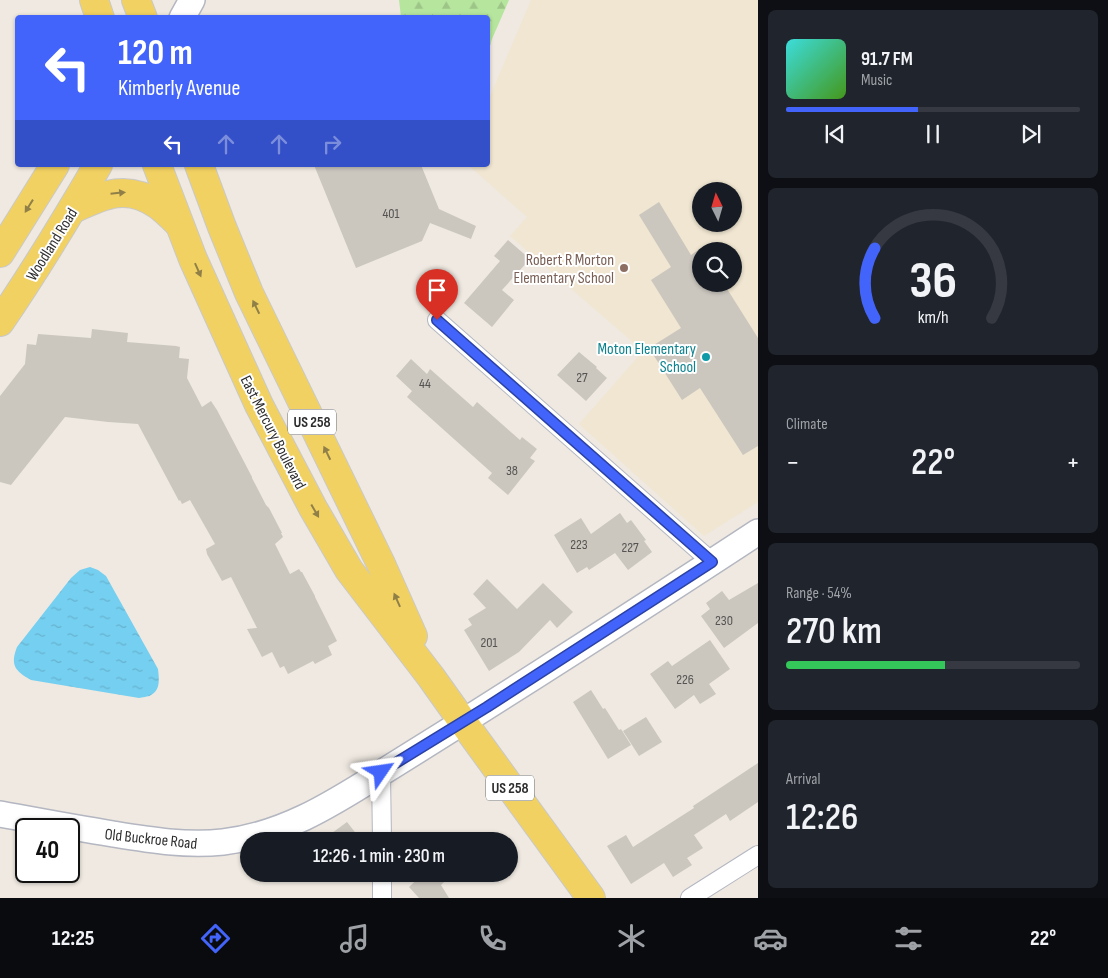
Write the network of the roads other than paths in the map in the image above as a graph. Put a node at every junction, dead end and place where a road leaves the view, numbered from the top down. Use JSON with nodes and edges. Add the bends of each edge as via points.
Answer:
{"nodes":[{"id":1,"x":94,"y":0,"type":"edge"},
{"id":2,"x":192,"y":0,"type":"edge"},
{"id":3,"x":99,"y":15,"type":"edge"},
{"id":4,"x":184,"y":15,"type":"edge"},
{"id":5,"x":54,"y":167,"type":"edge"},
{"id":6,"x":97,"y":167,"type":"edge"},
{"id":7,"x":158,"y":167,"type":"edge"},
{"id":8,"x":199,"y":167,"type":"edge"},
{"id":9,"x":73,"y":209,"type":"junction"},
{"id":10,"x":180,"y":225,"type":"junction"},
{"id":11,"x":0,"y":253,"type":"edge"},
{"id":12,"x":437,"y":320,"type":"dead end"},
{"id":13,"x":0,"y":322,"type":"edge"},
{"id":14,"x":758,"y":532,"type":"edge"},
{"id":15,"x":712,"y":562,"type":"junction"},
{"id":16,"x":431,"y":677,"type":"junction"},
{"id":17,"x":462,"y":722,"type":"junction"},
{"id":18,"x":381,"y":772,"type":"junction"},
{"id":19,"x":0,"y":814,"type":"edge"},
{"id":20,"x":382,"y":832,"type":"edge"},
{"id":21,"x":758,"y":855,"type":"edge"},
{"id":22,"x":382,"y":882,"type":"edge"},
{"id":23,"x":382,"y":898,"type":"edge"},
{"id":24,"x":591,"y":898,"type":"edge"},
{"id":25,"x":690,"y":898,"type":"edge"}],
"edges":[{"from":1,"to":3,"type":"main road"},
{"from":2,"to":4,"type":"street"},
{"from":5,"to":11,"type":"main road","one_way":true},
{"from":6,"to":9,"type":"main road","name":"Woodland Road"},
{"from":7,"to":10,"type":"main road","name":"East Mercury Boulevard","number":"US 258"},
{"from":16,"to":8,"type":"main road","name":"East Mercury Boulevard","number":"US 258","one_way":true,"via":[[381,564],[249,293]]},
{"from":9,"to":10,"type":"main road","one_way":true,"via":[[105,195],[130,192],[153,202]]},
{"from":9,"to":13,"type":"main road","name":"Woodland Road"},
{"from":10,"to":16,"type":"main road","name":"East Mercury Boulevard","number":"US 258","one_way":true,"via":[[259,405],[313,508],[349,570]]},
{"from":12,"to":15,"type":"street"},
{"from":14,"to":15,"type":"street","name":"Old Buckroe Road"},
{"from":15,"to":17,"type":"street","name":"Old Buckroe Road"},
{"from":16,"to":17,"type":"main road","name":"East Mercury Boulevard","number":"US 258"},
{"from":17,"to":18,"type":"street","name":"Old Buckroe Road"},
{"from":17,"to":24,"type":"main road","name":"East Mercury Boulevard","number":"US 258"},
{"from":18,"to":19,"type":"street","name":"Old Buckroe Road","via":[[297,821],[225,842],[165,842]]},
{"from":18,"to":20,"type":"street"},
{"from":21,"to":25,"type":"street"},
{"from":22,"to":23,"type":"street"}]}
